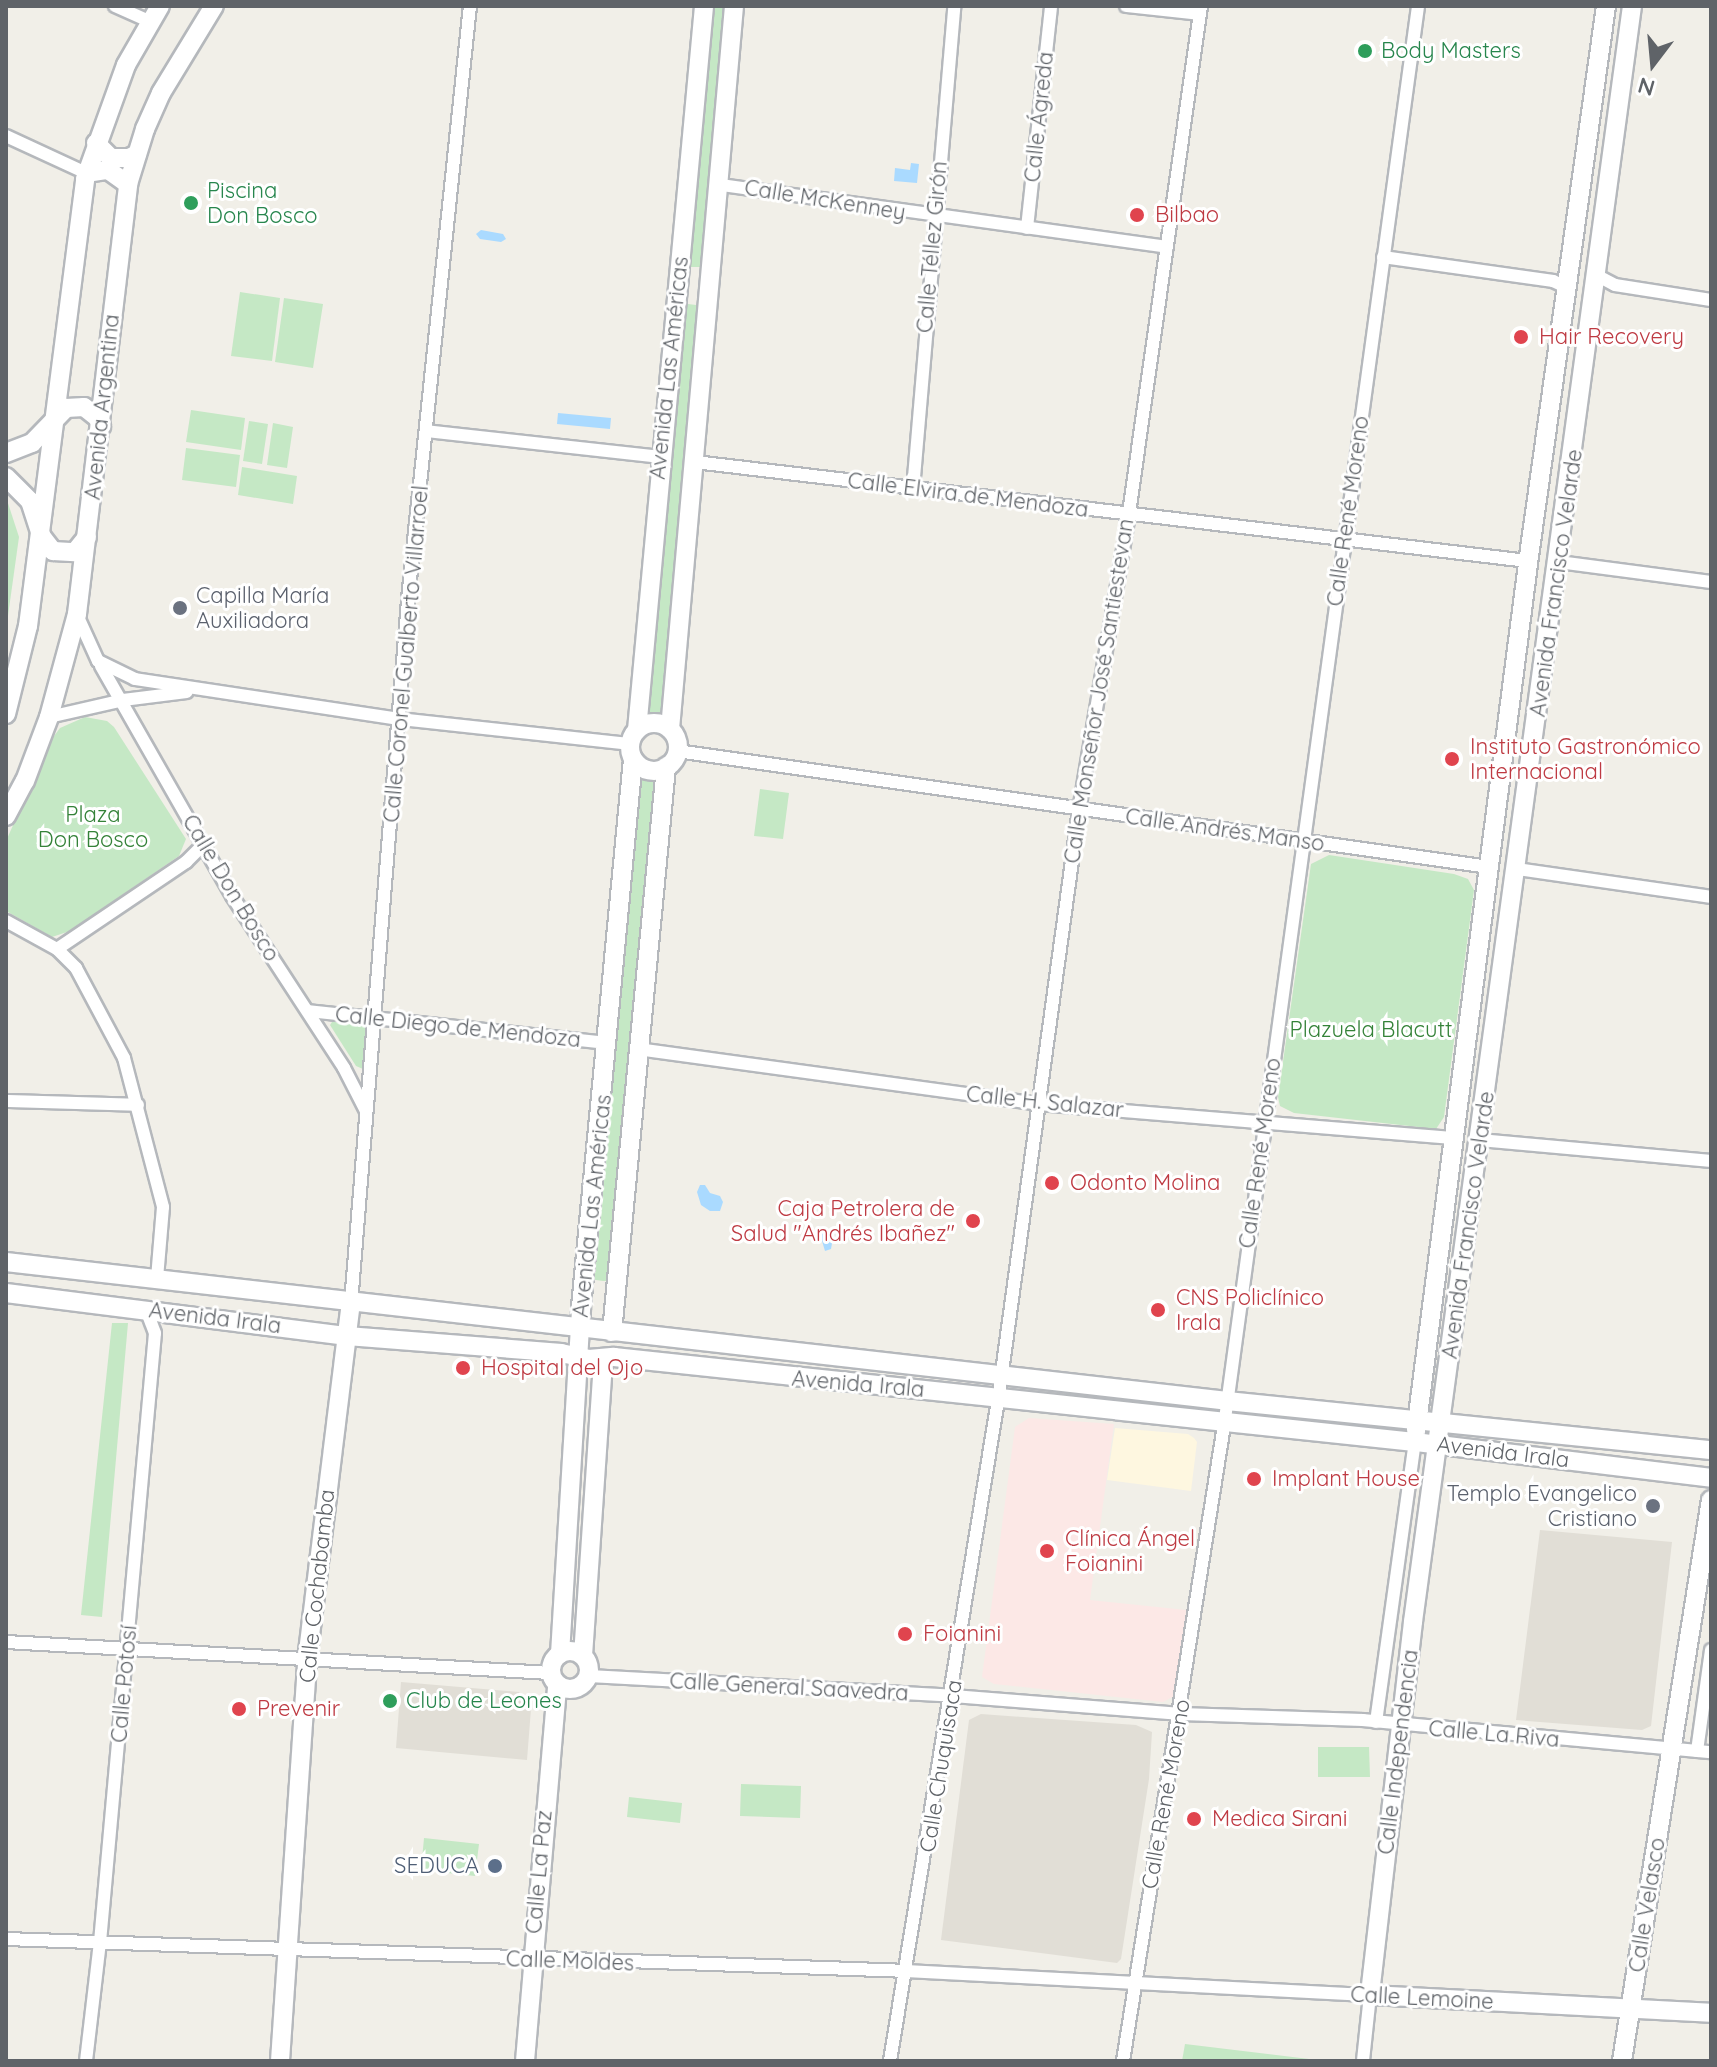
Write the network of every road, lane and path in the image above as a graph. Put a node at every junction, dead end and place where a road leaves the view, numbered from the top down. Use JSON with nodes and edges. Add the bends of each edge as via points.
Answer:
{"nodes":[{"id":1,"x":115,"y":6,"type":"edge"},
{"id":2,"x":214,"y":6,"type":"edge"},
{"id":3,"x":470,"y":6,"type":"edge"},
{"id":4,"x":704,"y":6,"type":"edge"},
{"id":5,"x":734,"y":6,"type":"edge"},
{"id":6,"x":954,"y":6,"type":"edge"},
{"id":7,"x":1051,"y":6,"type":"edge"},
{"id":8,"x":1126,"y":6,"type":"edge"},
{"id":9,"x":1418,"y":6,"type":"edge"},
{"id":10,"x":1606,"y":6,"type":"edge"},
{"id":11,"x":1632,"y":6,"type":"edge"},
{"id":12,"x":1201,"y":10,"type":"edge"},
{"id":13,"x":154,"y":13,"type":"edge"},
{"id":14,"x":6,"y":136,"type":"edge"},
{"id":15,"x":96,"y":143,"type":"junction"},
{"id":16,"x":137,"y":154,"type":"junction"},
{"id":17,"x":86,"y":173,"type":"junction"},
{"id":18,"x":128,"y":184,"type":"junction"},
{"id":19,"x":721,"y":185,"type":"junction"},
{"id":20,"x":934,"y":216,"type":"junction"},
{"id":21,"x":1576,"y":227,"type":"junction"},
{"id":22,"x":1027,"y":228,"type":"junction"},
{"id":23,"x":1167,"y":247,"type":"junction"},
{"id":24,"x":1383,"y":257,"type":"junction"},
{"id":25,"x":1598,"y":272,"type":"junction"},
{"id":26,"x":677,"y":285,"type":"junction"},
{"id":27,"x":1566,"y":287,"type":"junction"},
{"id":28,"x":711,"y":288,"type":"junction"},
{"id":29,"x":1711,"y":300,"type":"edge"},
{"id":30,"x":1591,"y":326,"type":"junction"},
{"id":31,"x":52,"y":419,"type":"junction"},
{"id":32,"x":101,"y":426,"type":"junction"},
{"id":33,"x":426,"y":431,"type":"junction"},
{"id":34,"x":6,"y":453,"type":"edge"},
{"id":35,"x":660,"y":457,"type":"junction"},
{"id":36,"x":695,"y":462,"type":"junction"},
{"id":37,"x":6,"y":477,"type":"edge"},
{"id":38,"x":913,"y":489,"type":"junction"},
{"id":39,"x":1129,"y":513,"type":"junction"},
{"id":40,"x":42,"y":528,"type":"junction"},
{"id":41,"x":87,"y":536,"type":"junction"},
{"id":42,"x":1344,"y":539,"type":"junction"},
{"id":43,"x":1528,"y":561,"type":"junction"},
{"id":44,"x":1559,"y":561,"type":"junction"},
{"id":45,"x":1711,"y":582,"type":"edge"},
{"id":46,"x":77,"y":614,"type":"junction"},
{"id":47,"x":98,"y":661,"type":"junction"},
{"id":48,"x":201,"y":691,"type":"junction"},
{"id":49,"x":123,"y":700,"type":"junction"},
{"id":50,"x":6,"y":714,"type":"edge"},
{"id":51,"x":49,"y":717,"type":"junction"},
{"id":52,"x":400,"y":719,"type":"junction"},
{"id":53,"x":670,"y":729,"type":"junction"},
{"id":54,"x":633,"y":744,"type":"junction"},
{"id":55,"x":677,"y":751,"type":"junction"},
{"id":56,"x":666,"y":767,"type":"junction"},
{"id":57,"x":1079,"y":810,"type":"junction"},
{"id":58,"x":6,"y":816,"type":"edge"},
{"id":59,"x":1305,"y":842,"type":"junction"},
{"id":60,"x":203,"y":845,"type":"junction"},
{"id":61,"x":1489,"y":866,"type":"junction"},
{"id":62,"x":1517,"y":869,"type":"junction"},
{"id":63,"x":1711,"y":897,"type":"edge"},
{"id":64,"x":6,"y":921,"type":"edge"},
{"id":65,"x":57,"y":949,"type":"junction"},
{"id":66,"x":308,"y":1011,"type":"junction"},
{"id":67,"x":376,"y":1016,"type":"junction"},
{"id":68,"x":608,"y":1043,"type":"junction"},
{"id":69,"x":638,"y":1049,"type":"junction"},
{"id":70,"x":6,"y":1101,"type":"edge"},
{"id":71,"x":1038,"y":1104,"type":"junction"},
{"id":72,"x":138,"y":1105,"type":"junction"},
{"id":73,"x":367,"y":1114,"type":"junction"},
{"id":74,"x":1264,"y":1122,"type":"junction"},
{"id":75,"x":1453,"y":1138,"type":"junction"},
{"id":76,"x":1480,"y":1140,"type":"junction"},
{"id":77,"x":1711,"y":1161,"type":"edge"},
{"id":78,"x":6,"y":1262,"type":"edge"},
{"id":79,"x":157,"y":1278,"type":"junction"},
{"id":80,"x":584,"y":1280,"type":"junction"},
{"id":81,"x":618,"y":1283,"type":"junction"},
{"id":82,"x":6,"y":1293,"type":"edge"},
{"id":83,"x":351,"y":1303,"type":"junction"},
{"id":84,"x":146,"y":1309,"type":"junction"},
{"id":85,"x":580,"y":1329,"type":"junction"},
{"id":86,"x":612,"y":1332,"type":"junction"},
{"id":87,"x":347,"y":1336,"type":"junction"},
{"id":88,"x":581,"y":1357,"type":"junction"},
{"id":89,"x":603,"y":1359,"type":"junction"},
{"id":90,"x":1002,"y":1376,"type":"junction"},
{"id":91,"x":999,"y":1397,"type":"junction"},
{"id":92,"x":1227,"y":1401,"type":"junction"},
{"id":93,"x":1224,"y":1422,"type":"junction"},
{"id":94,"x":1417,"y":1422,"type":"junction"},
{"id":95,"x":1441,"y":1424,"type":"junction"},
{"id":96,"x":1415,"y":1442,"type":"junction"},
{"id":97,"x":1438,"y":1445,"type":"junction"},
{"id":98,"x":1711,"y":1450,"type":"edge"},
{"id":99,"x":1711,"y":1478,"type":"edge"},
{"id":100,"x":1711,"y":1500,"type":"edge"},
{"id":101,"x":6,"y":1642,"type":"edge"},
{"id":102,"x":127,"y":1649,"type":"junction"},
{"id":103,"x":1711,"y":1650,"type":"edge"},
{"id":104,"x":560,"y":1654,"type":"junction"},
{"id":105,"x":583,"y":1656,"type":"junction"},
{"id":106,"x":307,"y":1660,"type":"junction"},
{"id":107,"x":589,"y":1676,"type":"junction"},
{"id":108,"x":554,"y":1678,"type":"junction"},
{"id":109,"x":953,"y":1696,"type":"junction"},
{"id":110,"x":1181,"y":1714,"type":"junction"},
{"id":111,"x":1376,"y":1722,"type":"junction"},
{"id":112,"x":1400,"y":1726,"type":"junction"},
{"id":113,"x":1672,"y":1749,"type":"junction"},
{"id":114,"x":1697,"y":1751,"type":"junction"},
{"id":115,"x":1711,"y":1752,"type":"edge"},
{"id":116,"x":6,"y":1939,"type":"edge"},
{"id":117,"x":100,"y":1942,"type":"junction"},
{"id":118,"x":286,"y":1949,"type":"junction"},
{"id":119,"x":531,"y":1960,"type":"junction"},
{"id":120,"x":907,"y":1971,"type":"junction"},
{"id":121,"x":1133,"y":1985,"type":"junction"},
{"id":122,"x":1370,"y":1995,"type":"junction"},
{"id":123,"x":1631,"y":2006,"type":"junction"},
{"id":124,"x":1711,"y":2013,"type":"edge"},
{"id":125,"x":86,"y":2061,"type":"edge"},
{"id":126,"x":280,"y":2061,"type":"edge"},
{"id":127,"x":525,"y":2061,"type":"edge"},
{"id":128,"x":890,"y":2061,"type":"edge"},
{"id":129,"x":1123,"y":2061,"type":"edge"},
{"id":130,"x":1363,"y":2061,"type":"edge"},
{"id":131,"x":1622,"y":2061,"type":"edge"}],
"edges":[{"from":1,"to":13,"type":"street"},
{"from":2,"to":16,"type":"main road","name":"Avenida Argentina","via":[[161,93]]},
{"from":3,"to":33,"type":"street","name":"Calle Coronel Gualberto Villarroel"},
{"from":4,"to":26,"type":"main road","name":"Avenida Las Américas"},
{"from":5,"to":19,"type":"main road","name":"Avenida Las Américas"},
{"from":6,"to":20,"type":"street","name":"Calle Téllez Girón"},
{"from":7,"to":22,"type":"street","name":"Calle Ágreda"},
{"from":8,"to":12,"type":"street"},
{"from":9,"to":24,"type":"street","name":"Calle René Moreno"},
{"from":10,"to":21,"type":"main road","name":"Avenida Francisco Velarde"},
{"from":11,"to":25,"type":"main road","name":"Avenida Francisco Velarde"},
{"from":12,"to":23,"type":"street","name":"Calle Monseñor José Santiestevan"},
{"from":13,"to":15,"type":"main road","name":"Avenida Argentina","via":[[126,65]]},
{"from":14,"to":17,"type":"street"},
{"from":15,"to":16,"type":"main road","via":[[111,158]]},
{"from":15,"to":17,"type":"main road","name":"Avenida Argentina"},
{"from":16,"to":18,"type":"main road","name":"Avenida Argentina"},
{"from":17,"to":18,"type":"main road","via":[[108,170]]},
{"from":17,"to":31,"type":"main road","name":"Avenida Argentina"},
{"from":18,"to":32,"type":"main road","name":"Avenida Argentina"},
{"from":19,"to":20,"type":"street","name":"Calle McKenney"},
{"from":19,"to":28,"type":"main road","name":"Avenida Las Américas"},
{"from":20,"to":22,"type":"street","name":"Calle McKenney"},
{"from":20,"to":38,"type":"street","name":"Calle Téllez Girón"},
{"from":21,"to":25,"type":"main road","via":[[1581,263]]},
{"from":21,"to":27,"type":"main road","name":"Avenida Francisco Velarde"},
{"from":22,"to":23,"type":"street","name":"Calle McKenney"},
{"from":23,"to":39,"type":"street","name":"Calle Monseñor José Santiestevan"},
{"from":24,"to":27,"type":"street"},
{"from":24,"to":42,"type":"street","name":"Calle René Moreno"},
{"from":25,"to":29,"type":"street","via":[[1615,285]]},
{"from":25,"to":30,"type":"main road","name":"Avenida Francisco Velarde"},
{"from":26,"to":28,"type":"main road"},
{"from":26,"to":35,"type":"main road","name":"Avenida Las Américas"},
{"from":27,"to":30,"type":"main road","via":[[1582,298]]},
{"from":27,"to":43,"type":"main road","name":"Avenida Francisco Velarde"},
{"from":28,"to":36,"type":"main road","name":"Avenida Las Américas"},
{"from":30,"to":44,"type":"main road","name":"Avenida Francisco Velarde"},
{"from":31,"to":32,"type":"main road","via":[[78,406],[92,411]]},
{"from":31,"to":34,"type":"main road","via":[[24,449]]},
{"from":31,"to":40,"type":"main road","name":"Avenida Argentina"},
{"from":32,"to":41,"type":"main road","name":"Avenida Argentina"},
{"from":33,"to":35,"type":"street"},
{"from":33,"to":52,"type":"street","name":"Calle Coronel Gualberto Villarroel"},
{"from":35,"to":54,"type":"main road","name":"Avenida Las Américas"},
{"from":36,"to":38,"type":"street","name":"Calle Elvira de Mendoza"},
{"from":36,"to":53,"type":"main road","name":"Avenida Las Américas"},
{"from":37,"to":40,"type":"main road","via":[[30,501]]},
{"from":38,"to":39,"type":"street","name":"Calle Elvira de Mendoza"},
{"from":39,"to":42,"type":"street","name":"Calle Elvira de Mendoza"},
{"from":39,"to":57,"type":"street","name":"Calle Monseñor José Santiestevan"},
{"from":40,"to":41,"type":"main road","via":[[46,545],[61,554],[75,552]]},
{"from":40,"to":50,"type":"main road","name":"Avenida Argentina","via":[[28,626]]},
{"from":41,"to":46,"type":"main road","name":"Avenida Argentina"},
{"from":42,"to":43,"type":"street","name":"Calle Elvira de Mendoza"},
{"from":42,"to":59,"type":"street","name":"Calle René Moreno"},
{"from":43,"to":44,"type":"main road","via":[[1537,547],[1547,545]]},
{"from":43,"to":61,"type":"main road","name":"Avenida Francisco Velarde"},
{"from":44,"to":45,"type":"street"},
{"from":44,"to":62,"type":"main road","name":"Avenida Francisco Velarde"},
{"from":46,"to":47,"type":"street"},
{"from":46,"to":51,"type":"main road","name":"Avenida Argentina"},
{"from":47,"to":48,"type":"street","via":[[135,679]]},
{"from":47,"to":49,"type":"street","name":"Calle Don Bosco"},
{"from":48,"to":49,"type":"street"},
{"from":48,"to":52,"type":"street"},
{"from":49,"to":51,"type":"street"},
{"from":49,"to":60,"type":"street","name":"Calle Don Bosco"},
{"from":51,"to":58,"type":"main road","name":"Avenida Argentina"},
{"from":52,"to":54,"type":"street"},
{"from":52,"to":67,"type":"street","name":"Calle Coronel Gualberto Villarroel"},
{"from":53,"to":54,"type":"main road","via":[[654,722]]},
{"from":53,"to":55,"type":"main road"},
{"from":54,"to":56,"type":"main road","via":[[649,770]]},
{"from":54,"to":68,"type":"main road","name":"Avenida Las Américas"},
{"from":55,"to":56,"type":"main road"},
{"from":55,"to":57,"type":"street","name":"Calle Andrés Manso"},
{"from":56,"to":69,"type":"main road","name":"Avenida Las Américas"},
{"from":57,"to":59,"type":"street","name":"Calle Andrés Manso"},
{"from":57,"to":71,"type":"street","name":"Calle Monseñor José Santiestevan"},
{"from":59,"to":61,"type":"street","name":"Calle Andrés Manso"},
{"from":59,"to":74,"type":"street","name":"Calle René Moreno"},
{"from":60,"to":65,"type":"street"},
{"from":60,"to":66,"type":"street","name":"Calle Don Bosco"},
{"from":61,"to":62,"type":"main road","via":[[1504,853]]},
{"from":61,"to":75,"type":"main road","name":"Avenida Francisco Velarde"},
{"from":62,"to":63,"type":"street"},
{"from":62,"to":76,"type":"main road","name":"Avenida Francisco Velarde"},
{"from":64,"to":65,"type":"street"},
{"from":65,"to":72,"type":"street","via":[[76,968],[124,1058]]},
{"from":66,"to":67,"type":"street","name":"Calle Diego de Mendoza"},
{"from":66,"to":73,"type":"street","name":"Calle Don Bosco"},
{"from":67,"to":68,"type":"street","name":"Calle Diego de Mendoza"},
{"from":67,"to":73,"type":"street","name":"Calle Coronel Gualberto Villarroel"},
{"from":68,"to":80,"type":"main road","name":"Avenida Las Américas"},
{"from":69,"to":71,"type":"street","name":"Calle H. Salazar"},
{"from":69,"to":81,"type":"main road","name":"Avenida Las Américas"},
{"from":70,"to":72,"type":"street"},
{"from":71,"to":74,"type":"street","name":"Calle H. Salazar"},
{"from":71,"to":90,"type":"street","name":"Calle Monseñor José Santiestevan"},
{"from":72,"to":79,"type":"street","via":[[163,1207]]},
{"from":73,"to":83,"type":"street","name":"Calle Coronel Gualberto Villarroel"},
{"from":74,"to":75,"type":"street","name":"Calle H. Salazar"},
{"from":74,"to":92,"type":"street","name":"Calle René Moreno"},
{"from":75,"to":76,"type":"main road","via":[[1468,1127]]},
{"from":75,"to":94,"type":"main road","name":"Avenida Francisco Velarde"},
{"from":76,"to":77,"type":"street"},
{"from":76,"to":95,"type":"main road","name":"Avenida Francisco Velarde"},
{"from":78,"to":79,"type":"main road","name":"Avenida Irala"},
{"from":79,"to":83,"type":"main road","name":"Avenida Irala"},
{"from":80,"to":81,"type":"main road","via":[[602,1293]]},
{"from":80,"to":85,"type":"main road","name":"Avenida Las Américas"},
{"from":81,"to":86,"type":"main road","name":"Avenida Las Américas"},
{"from":82,"to":84,"type":"main road","name":"Avenida Irala"},
{"from":83,"to":85,"type":"main road","name":"Avenida Irala"},
{"from":83,"to":87,"type":"main road","name":"Calle Cochabamba"},
{"from":84,"to":87,"type":"main road","name":"Avenida Irala"},
{"from":84,"to":102,"type":"street","name":"Calle Potosí","via":[[155,1333]]},
{"from":85,"to":86,"type":"main road","name":"Avenida Irala"},
{"from":85,"to":88,"type":"main road","name":"Avenida Las Américas"},
{"from":86,"to":90,"type":"main road","name":"Avenida Irala"},
{"from":87,"to":88,"type":"main road","name":"Avenida Irala"},
{"from":87,"to":106,"type":"main road","name":"Calle Cochabamba"},
{"from":88,"to":89,"type":"main road","name":"Avenida Irala"},
{"from":88,"to":104,"type":"main road","name":"Avenida Las Américas"},
{"from":89,"to":91,"type":"main road","name":"Avenida Irala"},
{"from":89,"to":105,"type":"main road"},
{"from":90,"to":91,"type":"street","name":"Calle Chuquisaca"},
{"from":90,"to":92,"type":"main road","name":"Avenida Irala"},
{"from":91,"to":93,"type":"main road","name":"Avenida Irala"},
{"from":91,"to":109,"type":"street","name":"Calle Chuquisaca"},
{"from":92,"to":93,"type":"street","name":"Calle René Moreno"},
{"from":92,"to":94,"type":"main road","name":"Avenida Irala"},
{"from":93,"to":96,"type":"main road","name":"Avenida Irala"},
{"from":93,"to":110,"type":"street","name":"Calle René Moreno"},
{"from":94,"to":95,"type":"main road","name":"Avenida Irala"},
{"from":94,"to":96,"type":"main road","name":"Avenida Francisco Velarde"},
{"from":95,"to":97,"type":"main road","name":"Avenida Francisco Velarde"},
{"from":95,"to":98,"type":"main road","name":"Avenida Irala"},
{"from":96,"to":97,"type":"main road","name":"Avenida Irala"},
{"from":96,"to":111,"type":"street","name":"Calle Independencia"},
{"from":97,"to":99,"type":"main road","name":"Avenida Irala"},
{"from":97,"to":112,"type":"main road","name":"Calle Independencia"},
{"from":100,"to":113,"type":"main road","name":"Calle Velasco"},
{"from":101,"to":102,"type":"street"},
{"from":102,"to":106,"type":"street"},
{"from":102,"to":117,"type":"street","name":"Calle Potosí"},
{"from":103,"to":114,"type":"street"},
{"from":104,"to":105,"type":"main road","via":[[572,1651]]},
{"from":104,"to":108,"type":"main road","via":[[553,1662]]},
{"from":105,"to":107,"type":"main road"},
{"from":106,"to":108,"type":"street"},
{"from":106,"to":118,"type":"main road","name":"Calle Cochabamba"},
{"from":107,"to":108,"type":"main road","via":[[577,1688],[567,1689]]},
{"from":107,"to":109,"type":"street","name":"Calle General Saavedra"},
{"from":108,"to":119,"type":"main road","name":"Calle La Paz"},
{"from":109,"to":110,"type":"street","name":"Calle General Saavedra"},
{"from":109,"to":120,"type":"street","name":"Calle Chuquisaca"},
{"from":110,"to":111,"type":"street","name":"Calle La Riva"},
{"from":110,"to":121,"type":"street","name":"Calle René Moreno"},
{"from":111,"to":112,"type":"street","name":"Calle La Riva"},
{"from":112,"to":113,"type":"street","name":"Calle La Riva"},
{"from":112,"to":122,"type":"main road","name":"Calle Independencia"},
{"from":113,"to":114,"type":"street","name":"Calle La Riva"},
{"from":113,"to":123,"type":"main road","name":"Calle Velasco"},
{"from":114,"to":115,"type":"street","name":"Calle La Riva"},
{"from":116,"to":117,"type":"street","name":"Calle Moldes"},
{"from":117,"to":118,"type":"street","name":"Calle Moldes"},
{"from":117,"to":125,"type":"street","name":"Calle Potosí"},
{"from":118,"to":119,"type":"street","name":"Calle Moldes"},
{"from":118,"to":126,"type":"main road","name":"Calle Cochabamba"},
{"from":119,"to":120,"type":"street","name":"Calle Moldes"},
{"from":119,"to":127,"type":"main road","name":"Calle La Paz"},
{"from":120,"to":121,"type":"street","name":"Calle Moldes"},
{"from":120,"to":128,"type":"street","name":"Calle Chuquisaca"},
{"from":121,"to":122,"type":"street","name":"Calle Lemoine"},
{"from":121,"to":129,"type":"street","name":"Calle René Moreno"},
{"from":122,"to":123,"type":"main road","name":"Calle Lemoine"},
{"from":122,"to":130,"type":"street","name":"Calle Independencia"},
{"from":123,"to":124,"type":"main road","name":"Calle Lemoine"},
{"from":123,"to":131,"type":"main road","name":"Calle Velasco"}]}
